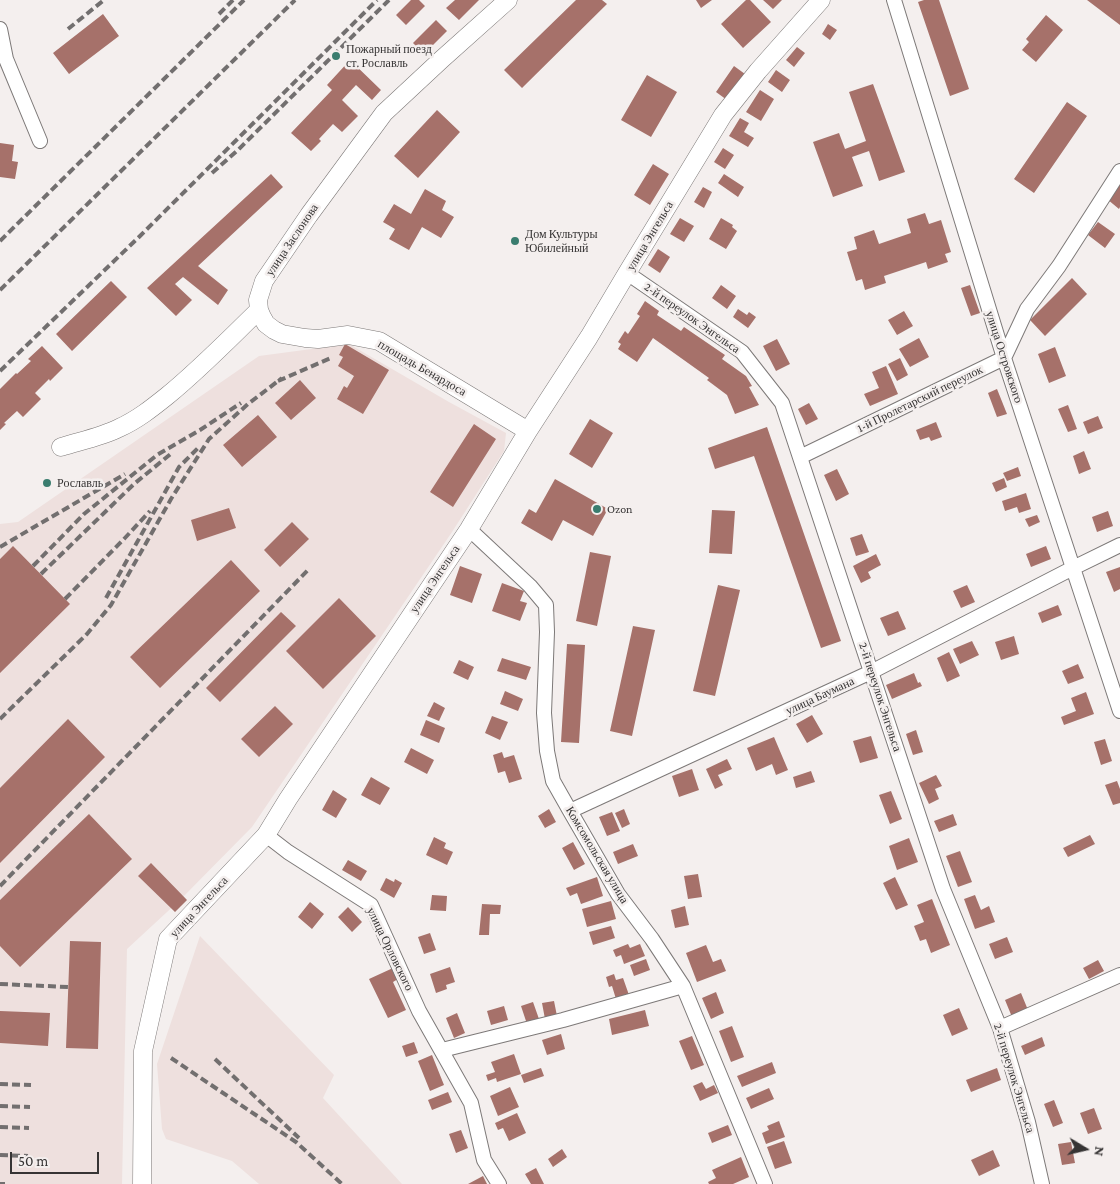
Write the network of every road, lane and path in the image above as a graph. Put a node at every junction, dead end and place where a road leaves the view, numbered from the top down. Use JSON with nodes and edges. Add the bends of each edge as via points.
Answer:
{"nodes":[{"id":1,"x":508,"y":0,"type":"edge"},
{"id":2,"x":821,"y":0,"type":"edge"},
{"id":3,"x":894,"y":0,"type":"edge"},
{"id":4,"x":0,"y":29,"type":"edge"},
{"id":5,"x":40,"y":141,"type":"dead end"},
{"id":6,"x":1120,"y":171,"type":"edge"},
{"id":7,"x":627,"y":273,"type":"junction"},
{"id":8,"x":259,"y":310,"type":"junction"},
{"id":9,"x":1004,"y":358,"type":"junction"},
{"id":10,"x":528,"y":431,"type":"junction"},
{"id":11,"x":61,"y":447,"type":"dead end"},
{"id":12,"x":800,"y":457,"type":"junction"},
{"id":13,"x":469,"y":529,"type":"junction"},
{"id":14,"x":1120,"y":545,"type":"edge"},
{"id":15,"x":1073,"y":568,"type":"junction"},
{"id":16,"x":872,"y":672,"type":"junction"},
{"id":17,"x":1120,"y":711,"type":"edge"},
{"id":18,"x":570,"y":811,"type":"junction"},
{"id":19,"x":266,"y":835,"type":"junction"},
{"id":20,"x":1120,"y":975,"type":"edge"},
{"id":21,"x":683,"y":986,"type":"junction"},
{"id":22,"x":1000,"y":1028,"type":"junction"},
{"id":23,"x":442,"y":1050,"type":"junction"},
{"id":24,"x":142,"y":1184,"type":"edge"},
{"id":25,"x":499,"y":1184,"type":"edge"},
{"id":26,"x":765,"y":1184,"type":"edge"},
{"id":27,"x":1042,"y":1184,"type":"edge"}],
"edges":[{"from":1,"to":8,"type":"street","name":"улица Заслонова","via":[[384,113],[264,281],[258,300]]},
{"from":2,"to":7,"type":"street","name":"улица Энгельса","via":[[723,115]]},
{"from":3,"to":9,"type":"street","name":"улица Островского"},
{"from":4,"to":5,"type":"street","via":[[6,59]]},
{"from":6,"to":9,"type":"street","via":[[1059,266],[1027,309]]},
{"from":7,"to":10,"type":"street","name":"улица Энгельса"},
{"from":7,"to":12,"type":"street","name":"2-й переулок Энгельса","via":[[742,352],[782,403]]},
{"from":8,"to":10,"type":"street","name":"площадь Бенардоса","via":[[266,324],[282,334],[318,339],[348,335],[379,341]]},
{"from":8,"to":11,"type":"street","via":[[213,356],[148,410],[117,429]]},
{"from":9,"to":12,"type":"street","name":"1-й Пролетарский переулок"},
{"from":9,"to":15,"type":"street","name":"улица Островского"},
{"from":10,"to":13,"type":"street","name":"улица Энгельса"},
{"from":12,"to":16,"type":"street","name":"2-й переулок Энгельса"},
{"from":13,"to":18,"type":"street","name":"Комсомольская улица","via":[[546,605],[544,713],[547,751],[554,780]]},
{"from":13,"to":19,"type":"street","name":"улица Энгельса"},
{"from":14,"to":15,"type":"street","name":"улица Баумана"},
{"from":15,"to":16,"type":"street","name":"улица Баумана"},
{"from":15,"to":17,"type":"street","name":"улица Островского"},
{"from":16,"to":18,"type":"street","name":"улица Баумана"},
{"from":16,"to":22,"type":"street","name":"2-й переулок Энгельса","via":[[943,889]]},
{"from":18,"to":21,"type":"street","name":"Комсомольская улица","via":[[618,894]]},
{"from":19,"to":23,"type":"street","name":"улица Орловского","via":[[371,905],[419,1011]]},
{"from":19,"to":24,"type":"street","name":"улица Энгельса","via":[[168,939],[143,1051]]},
{"from":20,"to":22,"type":"street"},
{"from":21,"to":23,"type":"street"},
{"from":21,"to":26,"type":"street","name":"Комсомольская улица"},
{"from":22,"to":27,"type":"street","name":"2-й переулок Энгельса","via":[[1028,1122]]},
{"from":23,"to":25,"type":"street","name":"улица Орловского","via":[[471,1103],[484,1160]]}]}
